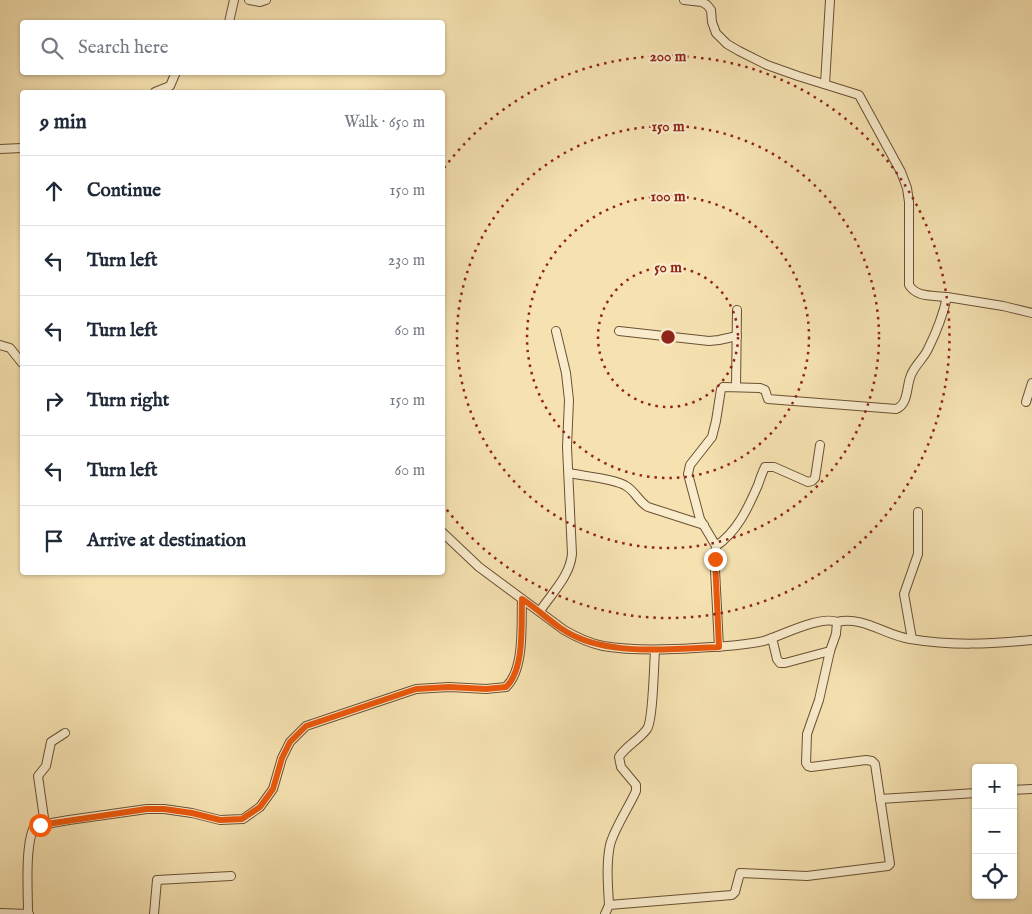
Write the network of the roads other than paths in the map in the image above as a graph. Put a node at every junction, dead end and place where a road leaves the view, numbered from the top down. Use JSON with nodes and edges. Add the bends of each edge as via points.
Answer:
{"nodes":[{"id":1,"x":234,"y":0,"type":"edge"},
{"id":2,"x":249,"y":0,"type":"edge"},
{"id":3,"x":266,"y":0,"type":"edge"},
{"id":4,"x":684,"y":0,"type":"edge"},
{"id":5,"x":830,"y":0,"type":"edge"},
{"id":6,"x":229,"y":20,"type":"edge"},
{"id":7,"x":175,"y":75,"type":"edge"},
{"id":8,"x":826,"y":84,"type":"junction"},
{"id":9,"x":160,"y":90,"type":"edge"},
{"id":10,"x":0,"y":148,"type":"edge"},
{"id":11,"x":20,"y":148,"type":"edge"},
{"id":12,"x":946,"y":297,"type":"junction"},
{"id":13,"x":738,"y":310,"type":"dead end"},
{"id":14,"x":1032,"y":313,"type":"edge"},
{"id":15,"x":556,"y":331,"type":"dead end"},
{"id":16,"x":620,"y":331,"type":"dead end"},
{"id":17,"x":737,"y":336,"type":"junction"},
{"id":18,"x":0,"y":346,"type":"edge"},
{"id":19,"x":20,"y":360,"type":"edge"},
{"id":20,"x":1032,"y":383,"type":"edge"},
{"id":21,"x":736,"y":387,"type":"junction"},
{"id":22,"x":1026,"y":402,"type":"dead end"},
{"id":23,"x":820,"y":444,"type":"dead end"},
{"id":24,"x":569,"y":473,"type":"junction"},
{"id":25,"x":918,"y":512,"type":"dead end"},
{"id":26,"x":704,"y":525,"type":"junction"},
{"id":27,"x":445,"y":535,"type":"edge"},
{"id":28,"x":716,"y":546,"type":"junction"},
{"id":29,"x":522,"y":599,"type":"junction"},
{"id":30,"x":540,"y":611,"type":"junction"},
{"id":31,"x":837,"y":622,"type":"junction"},
{"id":32,"x":772,"y":638,"type":"junction"},
{"id":33,"x":912,"y":639,"type":"junction"},
{"id":34,"x":1032,"y":640,"type":"edge"},
{"id":35,"x":719,"y":647,"type":"junction"},
{"id":36,"x":655,"y":650,"type":"junction"},
{"id":37,"x":830,"y":651,"type":"junction"},
{"id":38,"x":66,"y":734,"type":"dead end"},
{"id":39,"x":1032,"y":788,"type":"edge"},
{"id":40,"x":1017,"y":790,"type":"edge"},
{"id":41,"x":972,"y":793,"type":"edge"},
{"id":42,"x":880,"y":799,"type":"junction"},
{"id":43,"x":45,"y":825,"type":"junction"},
{"id":44,"x":231,"y":876,"type":"dead end"},
{"id":45,"x":609,"y":905,"type":"junction"},
{"id":46,"x":0,"y":913,"type":"edge"},
{"id":47,"x":28,"y":914,"type":"edge"},
{"id":48,"x":154,"y":914,"type":"edge"},
{"id":49,"x":605,"y":914,"type":"edge"}],
"edges":[{"from":1,"to":6,"type":"street"},
{"from":2,"to":3,"type":"street"},
{"from":4,"to":8,"type":"street","via":[[708,5],[716,33],[727,44],[766,65]]},
{"from":5,"to":8,"type":"street"},
{"from":7,"to":9,"type":"street","via":[[170,86]]},
{"from":8,"to":12,"type":"street","via":[[859,94],[907,188],[910,285],[913,291]]},
{"from":10,"to":11,"type":"street"},
{"from":12,"to":14,"type":"street"},
{"from":12,"to":21,"type":"street","via":[[928,350],[910,376],[901,407],[772,400],[760,388]]},
{"from":13,"to":17,"type":"street"},
{"from":15,"to":24,"type":"street","via":[[569,400]]},
{"from":16,"to":17,"type":"street","via":[[710,340]]},
{"from":17,"to":21,"type":"street"},
{"from":18,"to":19,"type":"street","via":[[10,348]]},
{"from":20,"to":22,"type":"street"},
{"from":21,"to":26,"type":"street","via":[[721,389],[712,437],[688,469],[694,500]]},
{"from":23,"to":28,"type":"street","via":[[812,481],[774,467],[765,467],[739,523]]},
{"from":24,"to":26,"type":"street","via":[[622,483],[648,507]]},
{"from":24,"to":30,"type":"street","via":[[571,563]]},
{"from":25,"to":33,"type":"street","via":[[918,554],[904,594]]},
{"from":26,"to":28,"type":"street"},
{"from":27,"to":29,"type":"street","via":[[479,567]]},
{"from":28,"to":35,"type":"street"},
{"from":29,"to":30,"type":"street"},
{"from":29,"to":43,"type":"street","via":[[518,661],[506,687],[416,689],[306,726],[290,742],[273,789],[260,807],[242,819],[220,820],[192,813],[147,809]]},
{"from":30,"to":36,"type":"street","via":[[577,638],[603,646]]},
{"from":31,"to":32,"type":"street","via":[[829,620]]},
{"from":31,"to":33,"type":"street","via":[[867,623]]},
{"from":31,"to":37,"type":"street"},
{"from":32,"to":35,"type":"street"},
{"from":32,"to":37,"type":"street","via":[[780,663]]},
{"from":33,"to":34,"type":"street","via":[[984,645]]},
{"from":35,"to":36,"type":"street"},
{"from":36,"to":45,"type":"street","via":[[649,728],[619,757],[621,767],[636,785],[636,791],[610,844]]},
{"from":37,"to":42,"type":"street","via":[[807,734],[806,763],[812,767],[872,761]]},
{"from":38,"to":43,"type":"street","via":[[51,742],[46,766],[38,776]]},
{"from":39,"to":40,"type":"street"},
{"from":41,"to":42,"type":"street"},
{"from":42,"to":45,"type":"street","via":[[888,866],[807,876],[744,872],[738,875],[732,895]]},
{"from":43,"to":47,"type":"street","via":[[33,829],[30,836]]},
{"from":44,"to":48,"type":"street","via":[[157,880]]},
{"from":45,"to":49,"type":"street"},
{"from":46,"to":47,"type":"street"}]}
